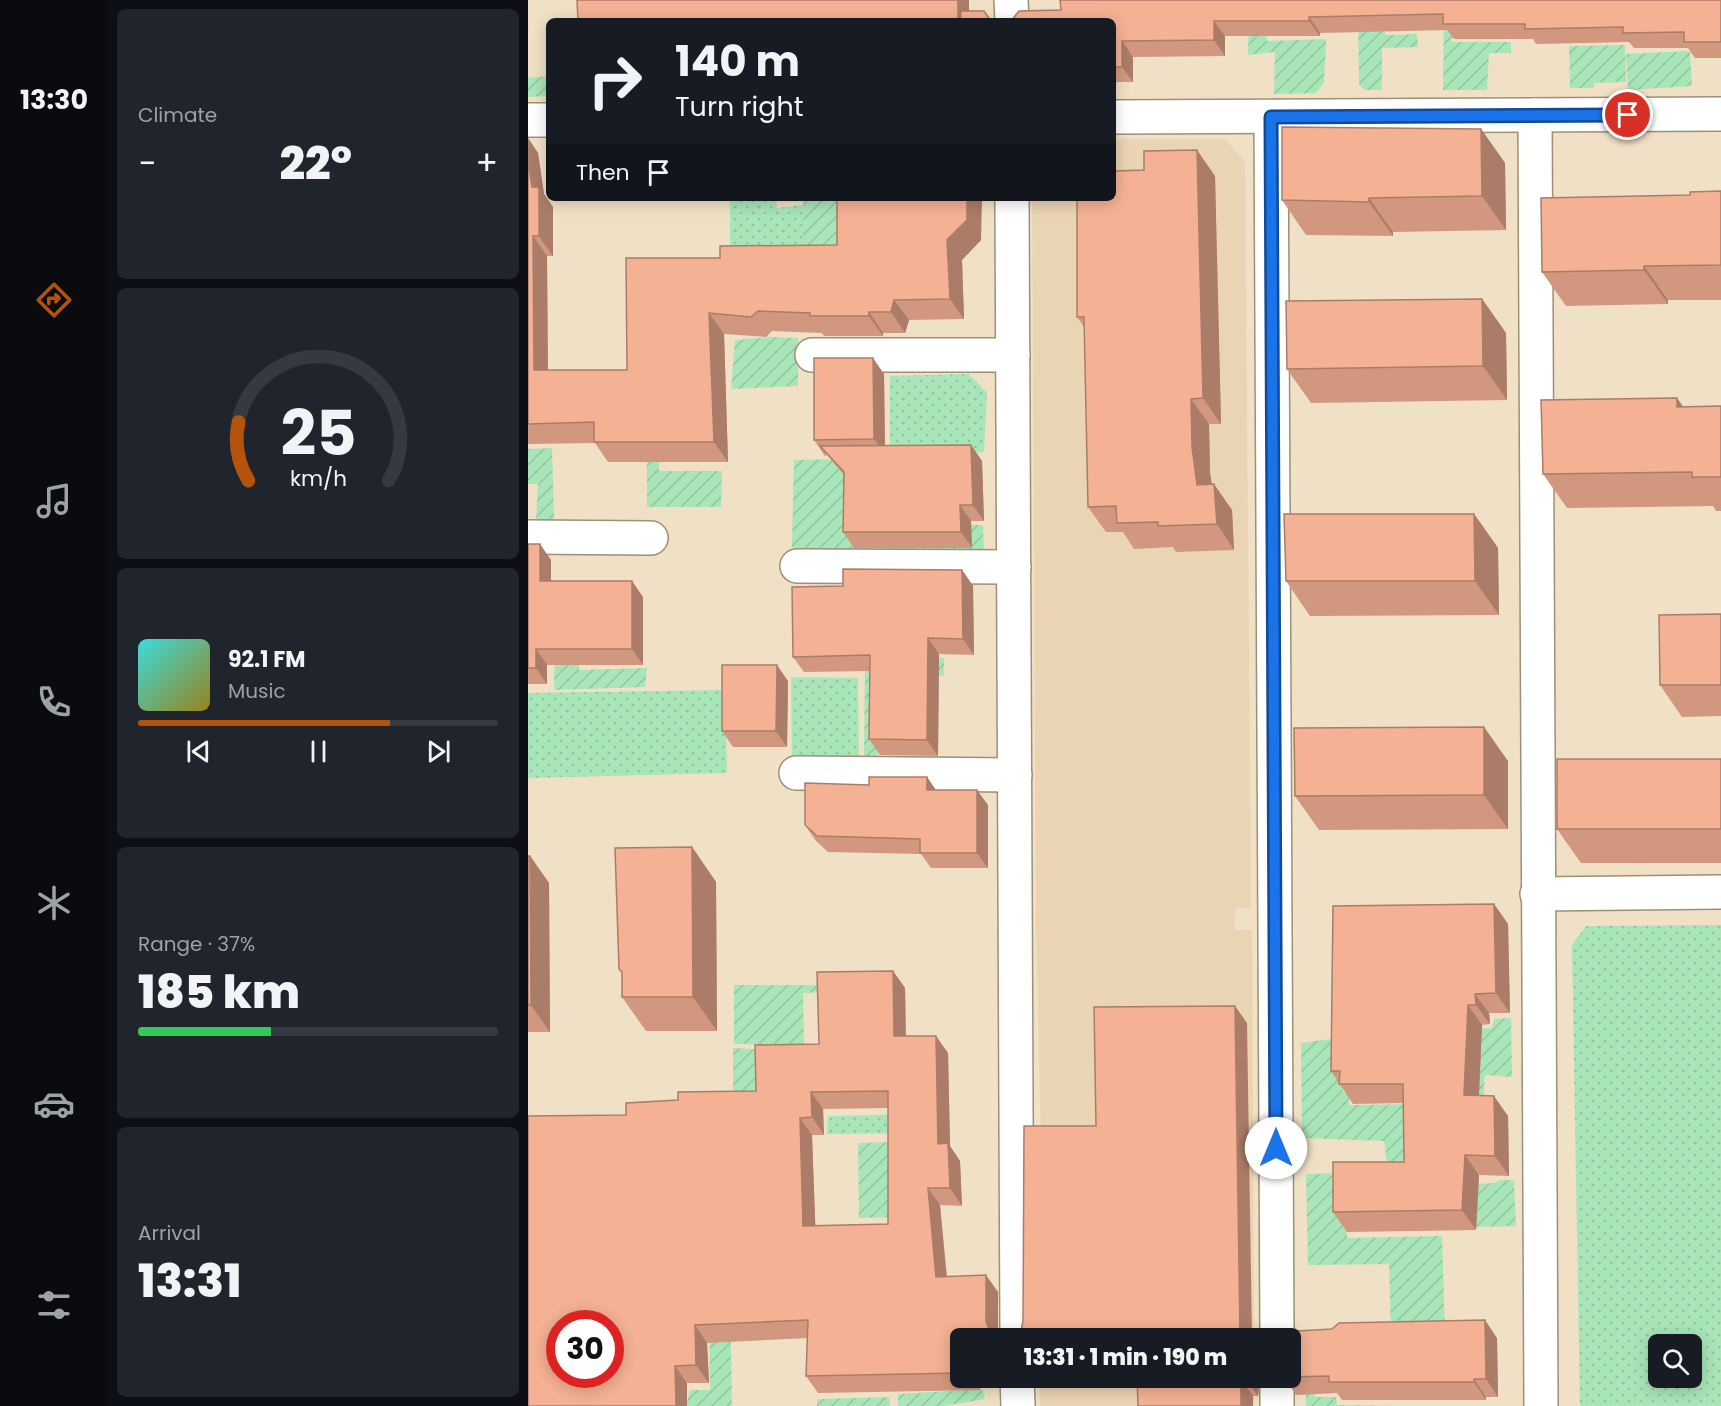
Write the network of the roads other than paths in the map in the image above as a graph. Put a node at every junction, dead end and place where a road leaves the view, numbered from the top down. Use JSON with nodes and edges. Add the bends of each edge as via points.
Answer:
{"nodes":[{"id":1,"x":1011,"y":0,"type":"edge"},
{"id":2,"x":1012,"y":18,"type":"edge"},
{"id":3,"x":1721,"y":114,"type":"edge"},
{"id":4,"x":1535,"y":115,"type":"junction"},
{"id":5,"x":1116,"y":117,"type":"edge"},
{"id":6,"x":1271,"y":117,"type":"junction"},
{"id":7,"x":528,"y":120,"type":"edge"},
{"id":8,"x":546,"y":120,"type":"edge"},
{"id":9,"x":1012,"y":201,"type":"edge"},
{"id":10,"x":812,"y":355,"type":"dead end"},
{"id":11,"x":1013,"y":355,"type":"junction"},
{"id":12,"x":528,"y":537,"type":"edge"},
{"id":13,"x":651,"y":538,"type":"dead end"},
{"id":14,"x":797,"y":566,"type":"dead end"},
{"id":15,"x":1014,"y":567,"type":"junction"},
{"id":16,"x":796,"y":773,"type":"dead end"},
{"id":17,"x":1015,"y":775,"type":"junction"},
{"id":18,"x":1721,"y":892,"type":"edge"},
{"id":19,"x":1537,"y":894,"type":"junction"},
{"id":20,"x":1017,"y":1328,"type":"edge"},
{"id":21,"x":1277,"y":1328,"type":"edge"},
{"id":22,"x":1017,"y":1388,"type":"edge"},
{"id":23,"x":1277,"y":1388,"type":"edge"},
{"id":24,"x":1018,"y":1406,"type":"edge"},
{"id":25,"x":1277,"y":1406,"type":"edge"},
{"id":26,"x":1541,"y":1406,"type":"edge"}],
"edges":[{"from":1,"to":2,"type":"street"},
{"from":3,"to":4,"type":"street"},
{"from":4,"to":6,"type":"street"},
{"from":4,"to":19,"type":"street"},
{"from":5,"to":6,"type":"street"},
{"from":6,"to":21,"type":"street"},
{"from":7,"to":8,"type":"street"},
{"from":9,"to":11,"type":"street"},
{"from":10,"to":11,"type":"street"},
{"from":11,"to":15,"type":"street"},
{"from":12,"to":13,"type":"street"},
{"from":14,"to":15,"type":"street"},
{"from":15,"to":17,"type":"street"},
{"from":16,"to":17,"type":"street"},
{"from":17,"to":20,"type":"street"},
{"from":18,"to":19,"type":"street"},
{"from":19,"to":26,"type":"street"},
{"from":22,"to":24,"type":"street"},
{"from":23,"to":25,"type":"street"}]}
